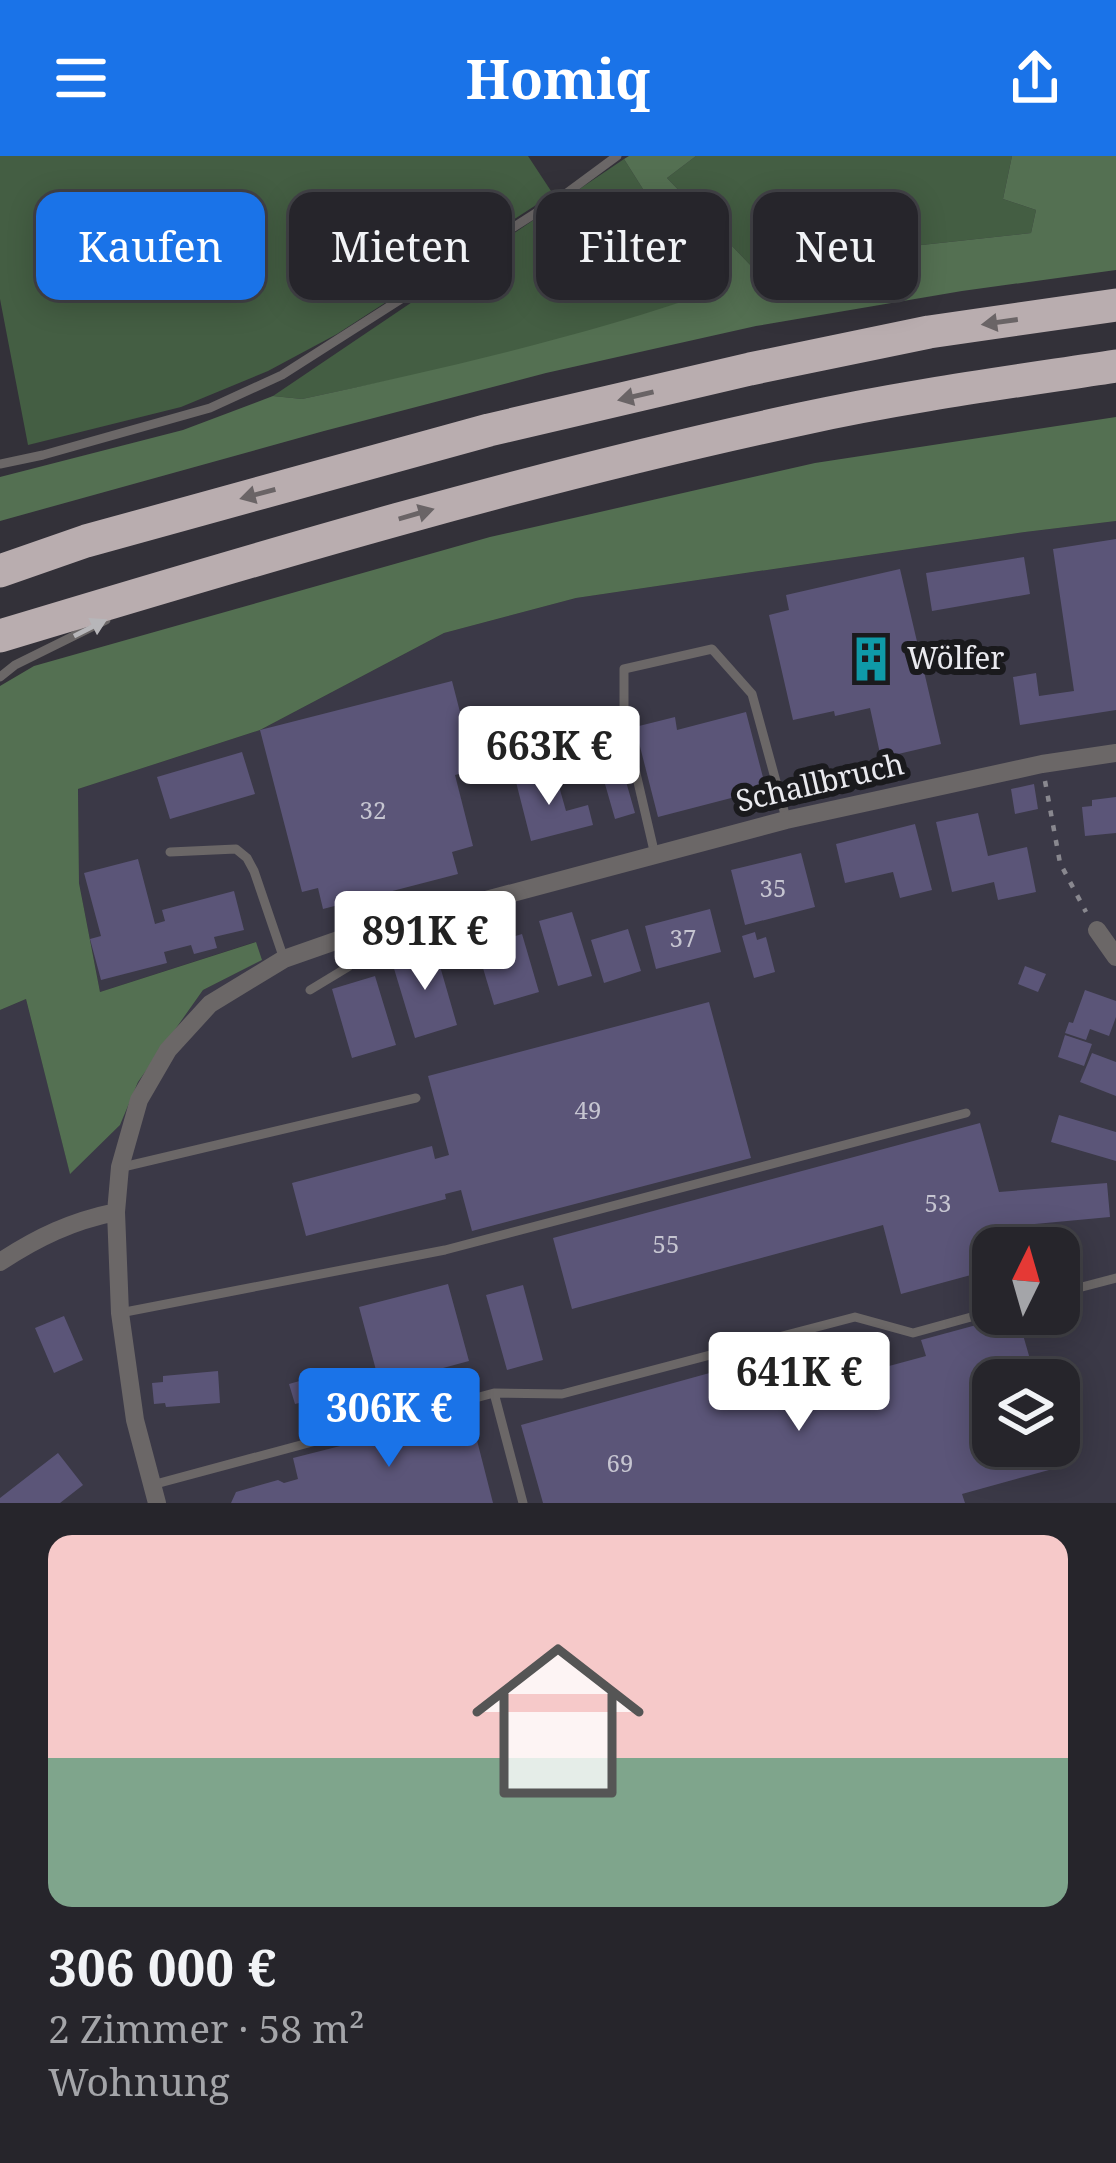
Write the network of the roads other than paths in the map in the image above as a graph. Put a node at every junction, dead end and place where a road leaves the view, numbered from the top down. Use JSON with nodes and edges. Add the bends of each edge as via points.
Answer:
{"nodes":[{"id":1,"x":617,"y":156,"type":"edge"},
{"id":2,"x":1116,"y":305,"type":"edge"},
{"id":3,"x":1116,"y":366,"type":"edge"},
{"id":4,"x":0,"y":464,"type":"edge"},
{"id":5,"x":11,"y":560,"type":"edge"},
{"id":6,"x":182,"y":581,"type":"junction"},
{"id":7,"x":126,"y":610,"type":"dead end"},
{"id":8,"x":108,"y":619,"type":"dead end"},
{"id":9,"x":0,"y":636,"type":"edge"},
{"id":10,"x":0,"y":677,"type":"edge"},
{"id":11,"x":1116,"y":754,"type":"edge"},
{"id":12,"x":786,"y":820,"type":"junction"},
{"id":13,"x":170,"y":852,"type":"dead end"},
{"id":14,"x":655,"y":855,"type":"junction"},
{"id":15,"x":1097,"y":930,"type":"road end"},
{"id":16,"x":344,"y":938,"type":"junction"},
{"id":17,"x":1116,"y":957,"type":"edge"},
{"id":18,"x":284,"y":959,"type":"junction"},
{"id":19,"x":310,"y":990,"type":"dead end"},
{"id":20,"x":416,"y":1098,"type":"dead end"},
{"id":21,"x":966,"y":1113,"type":"dead end"},
{"id":22,"x":120,"y":1167,"type":"junction"},
{"id":23,"x":116,"y":1212,"type":"junction"},
{"id":24,"x":0,"y":1262,"type":"edge"},
{"id":25,"x":1116,"y":1278,"type":"edge"},
{"id":26,"x":1080,"y":1288,"type":"edge"},
{"id":27,"x":120,"y":1312,"type":"junction"},
{"id":28,"x":972,"y":1317,"type":"edge"},
{"id":29,"x":494,"y":1393,"type":"junction"},
{"id":30,"x":154,"y":1494,"type":"edge"},
{"id":31,"x":523,"y":1503,"type":"edge"}],
"edges":[{"from":1,"to":4,"type":"lane","via":[[283,375],[210,408]]},
{"from":2,"to":5,"type":"highway","one_way":true,"via":[[750,369],[489,430]]},
{"from":6,"to":3,"type":"highway","one_way":true,"via":[[506,488],[804,418]]},
{"from":6,"to":7,"type":"lane"},
{"from":6,"to":9,"type":"highway"},
{"from":10,"to":8,"type":"lane","one_way":true},
{"from":11,"to":12,"type":"street","name":"Schallbruch"},
{"from":12,"to":14,"type":"street","name":"Schallbruch"},
{"from":12,"to":14,"type":"lane","via":[[752,694],[712,649],[624,669],[625,722]]},
{"from":13,"to":18,"type":"lane","via":[[236,849],[247,858]]},
{"from":14,"to":16,"type":"street","name":"Schallbruch"},
{"from":15,"to":17,"type":"street"},
{"from":16,"to":18,"type":"street","name":"Schallbruch"},
{"from":16,"to":19,"type":"lane","via":[[348,967]]},
{"from":18,"to":22,"type":"street","name":"Schallbruch","via":[[210,1004],[168,1050],[139,1100]]},
{"from":20,"to":22,"type":"lane"},
{"from":21,"to":27,"type":"lane","via":[[445,1250]]},
{"from":22,"to":23,"type":"street","name":"Schallbruch"},
{"from":23,"to":24,"type":"street","via":[[38,1237]]},
{"from":23,"to":27,"type":"street","name":"Schallbruch"},
{"from":25,"to":26,"type":"lane"},
{"from":27,"to":30,"type":"street","name":"Schallbruch"},
{"from":28,"to":29,"type":"lane","name":"Schallbruch","via":[[913,1333],[855,1318],[562,1394]]},
{"from":29,"to":30,"type":"lane","name":"Schallbruch"},
{"from":29,"to":31,"type":"lane"}]}
